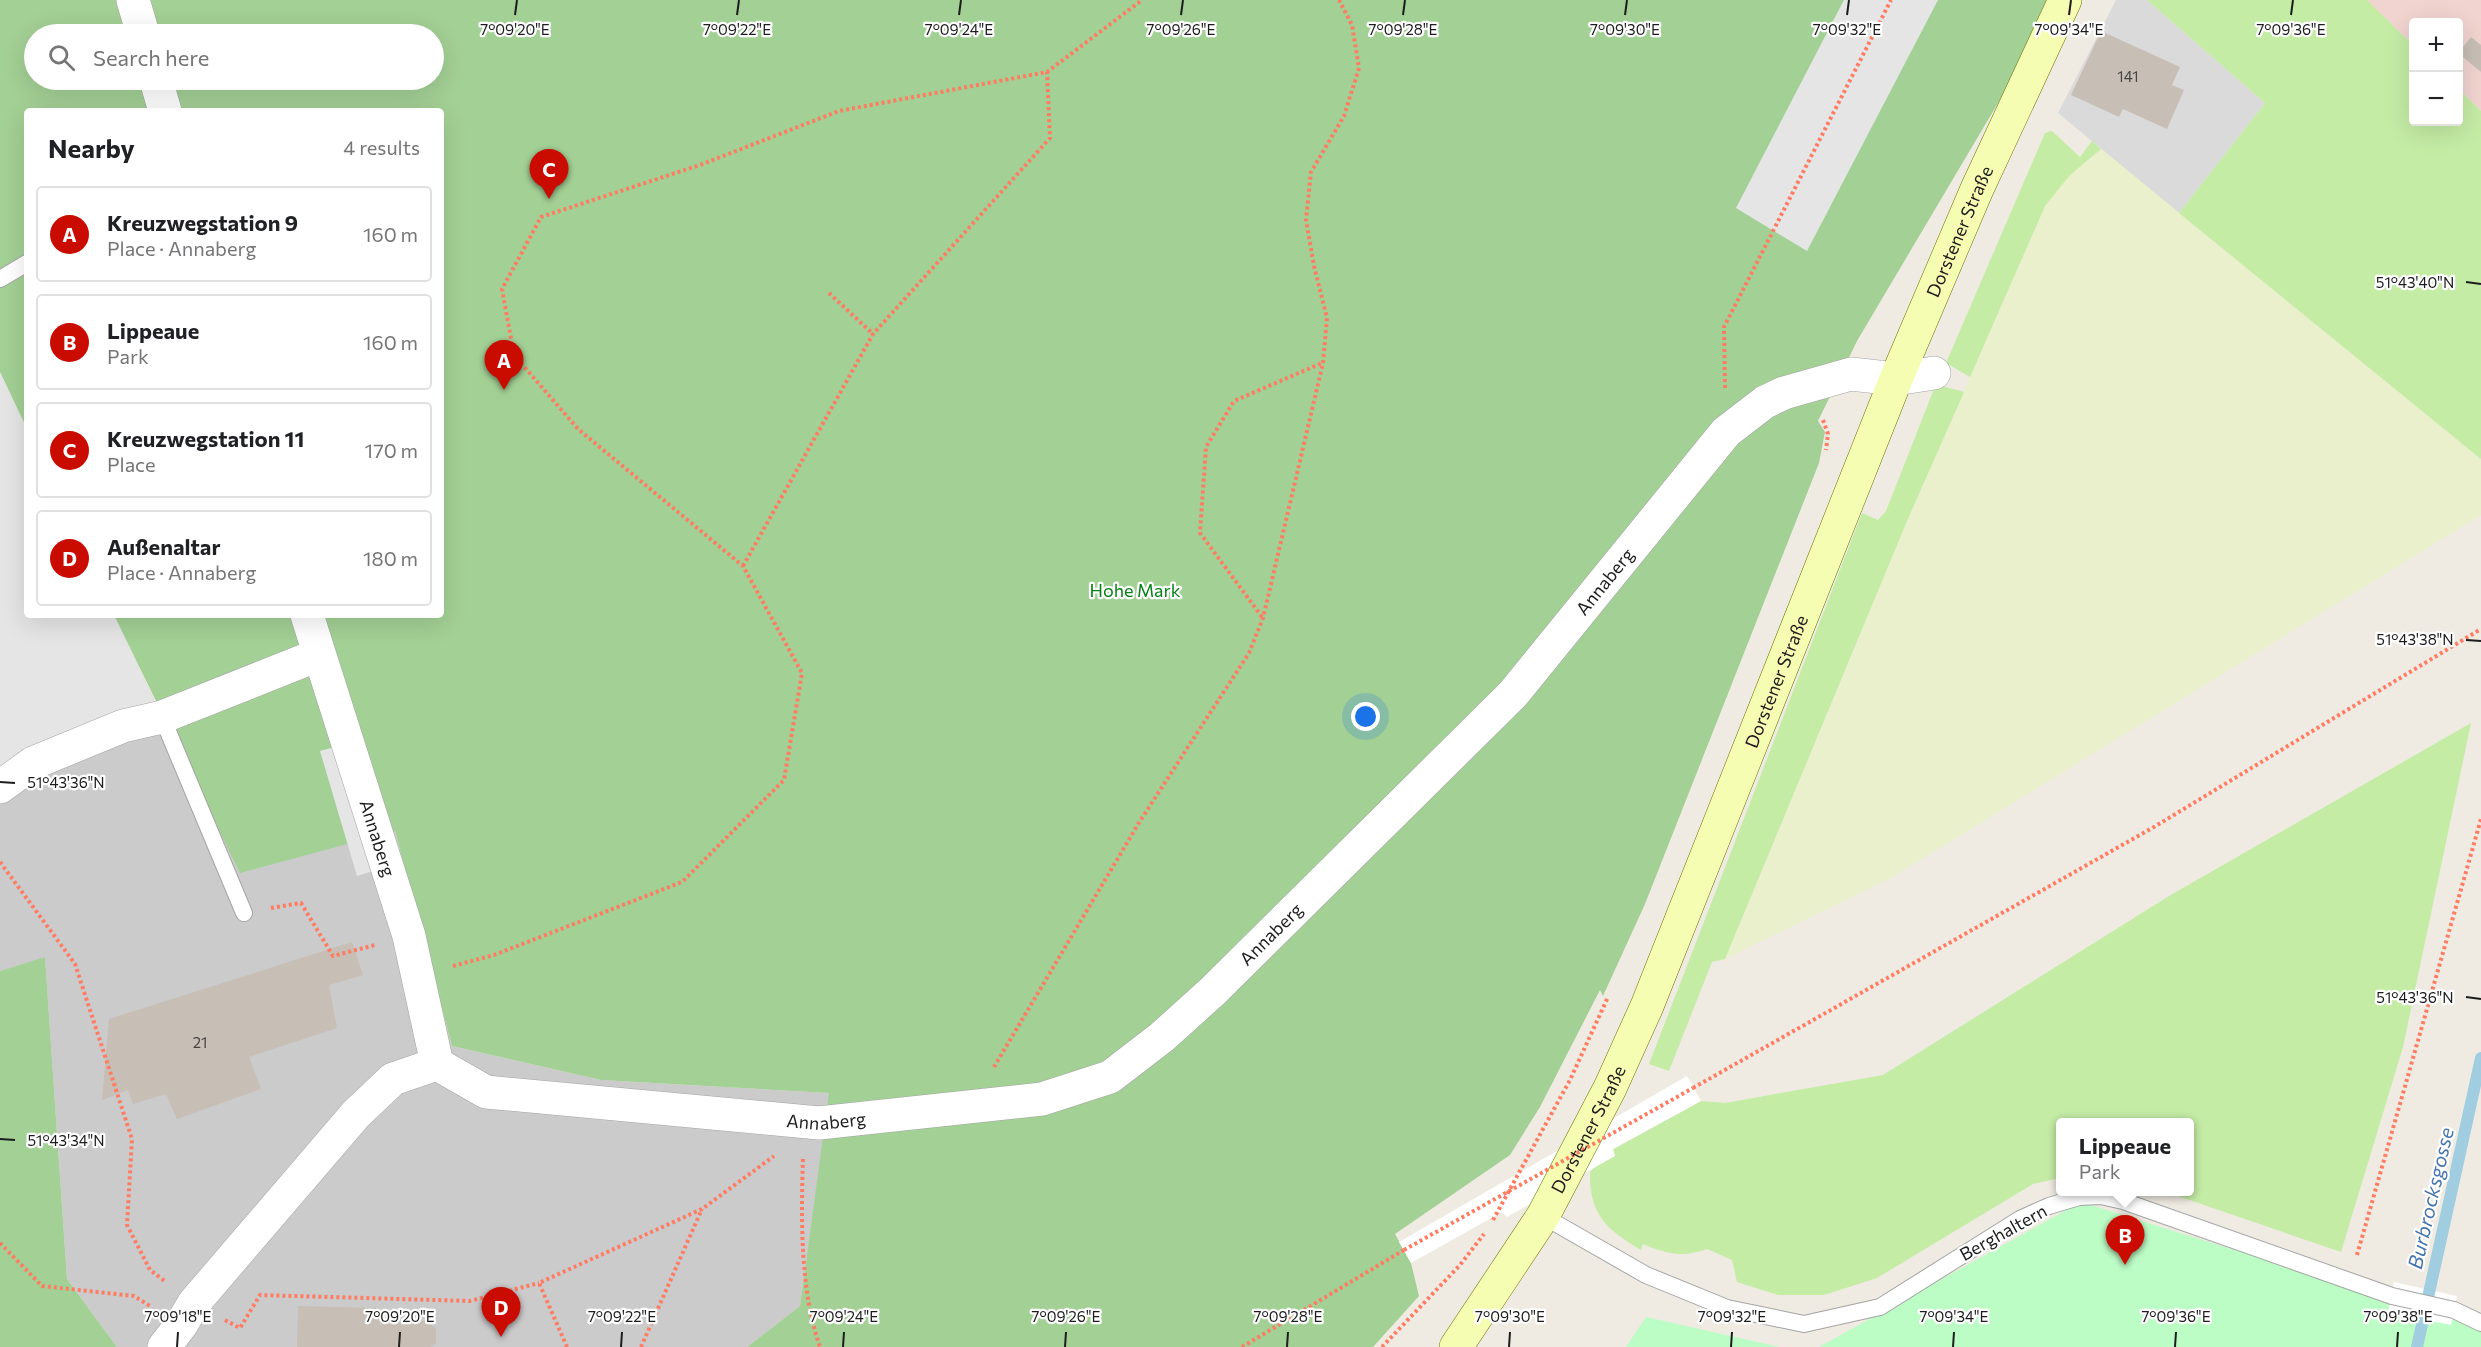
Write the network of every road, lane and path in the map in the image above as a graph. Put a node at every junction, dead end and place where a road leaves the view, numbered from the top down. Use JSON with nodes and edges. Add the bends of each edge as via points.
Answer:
{"nodes":[{"id":1,"x":133,"y":0,"type":"edge"},
{"id":2,"x":1142,"y":0,"type":"edge"},
{"id":3,"x":1339,"y":0,"type":"edge"},
{"id":4,"x":1891,"y":0,"type":"edge"},
{"id":5,"x":2065,"y":0,"type":"edge"},
{"id":6,"x":140,"y":24,"type":"edge"},
{"id":7,"x":1047,"y":72,"type":"junction"},
{"id":8,"x":159,"y":90,"type":"edge"},
{"id":9,"x":164,"y":108,"type":"edge"},
{"id":10,"x":24,"y":265,"type":"edge"},
{"id":11,"x":0,"y":279,"type":"edge"},
{"id":12,"x":829,"y":293,"type":"dead end"},
{"id":13,"x":873,"y":334,"type":"junction"},
{"id":14,"x":1323,"y":363,"type":"junction"},
{"id":15,"x":1934,"y":373,"type":"dead end"},
{"id":16,"x":1896,"y":379,"type":"junction"},
{"id":17,"x":1802,"y":388,"type":"junction"},
{"id":18,"x":1726,"y":432,"type":"junction"},
{"id":19,"x":1822,"y":460,"type":"dead end"},
{"id":20,"x":743,"y":566,"type":"junction"},
{"id":21,"x":308,"y":618,"type":"edge"},
{"id":22,"x":1263,"y":618,"type":"junction"},
{"id":23,"x":2481,"y":629,"type":"edge"},
{"id":24,"x":318,"y":655,"type":"junction"},
{"id":25,"x":162,"y":717,"type":"junction"},
{"id":26,"x":0,"y":787,"type":"edge"},
{"id":27,"x":2481,"y":819,"type":"edge"},
{"id":28,"x":0,"y":862,"type":"edge"},
{"id":29,"x":244,"y":913,"type":"joint"},
{"id":30,"x":409,"y":936,"type":"junction"},
{"id":31,"x":418,"y":977,"type":"junction"},
{"id":32,"x":437,"y":1064,"type":"junction"},
{"id":33,"x":969,"y":1109,"type":"junction"},
{"id":34,"x":812,"y":1129,"type":"junction"},
{"id":35,"x":702,"y":1209,"type":"junction"},
{"id":36,"x":1543,"y":1216,"type":"junction"},
{"id":37,"x":0,"y":1243,"type":"edge"},
{"id":38,"x":2350,"y":1282,"type":"junction"},
{"id":39,"x":539,"y":1283,"type":"junction"},
{"id":40,"x":2481,"y":1323,"type":"edge"},
{"id":41,"x":180,"y":1325,"type":"edge"},
{"id":42,"x":567,"y":1347,"type":"edge"},
{"id":43,"x":640,"y":1347,"type":"edge"},
{"id":44,"x":819,"y":1347,"type":"edge"},
{"id":45,"x":1242,"y":1347,"type":"edge"},
{"id":46,"x":1456,"y":1347,"type":"edge"}],
"edges":[{"from":1,"to":6,"type":"street"},
{"from":2,"to":7,"type":"path"},
{"from":3,"to":14,"type":"path","via":[[1352,24],[1359,68],[1344,116],[1311,172],[1306,220],[1328,318]]},
{"from":4,"to":18,"type":"path","via":[[1724,327]]},
{"from":5,"to":16,"type":"main road","name":"Dorstener Straße","via":[[1977,189]]},
{"from":7,"to":13,"type":"path","via":[[1050,138]]},
{"from":7,"to":20,"type":"path","via":[[839,111],[700,165],[541,217],[502,289],[514,355],[578,429]]},
{"from":8,"to":9,"type":"street"},
{"from":10,"to":11,"type":"lane"},
{"from":12,"to":13,"type":"path"},
{"from":13,"to":20,"type":"path"},
{"from":14,"to":22,"type":"path"},
{"from":14,"to":22,"type":"path","via":[[1234,401],[1206,447],[1200,533]]},
{"from":15,"to":16,"type":"street","name":"Annaberg"},
{"from":16,"to":17,"type":"street","name":"Annaberg","via":[[1851,374]]},
{"from":16,"to":36,"type":"main road","name":"Dorstener Straße","via":[[1647,1006],[1610,1088]]},
{"from":17,"to":18,"type":"street","name":"Annaberg","via":[[1765,402]]},
{"from":17,"to":19,"type":"path","via":[[1821,415],[1828,434]]},
{"from":18,"to":33,"type":"street","name":"Annaberg","via":[[1513,694],[1170,1030],[1110,1077],[1042,1099]]},
{"from":20,"to":31,"type":"path","via":[[802,673],[784,780],[682,882],[494,954]]},
{"from":21,"to":24,"type":"street","name":"Annaberg"},
{"from":22,"to":33,"type":"path","via":[[1249,653],[1140,820]]},
{"from":23,"to":45,"type":"path","bridge":true,"via":[[2154,827],[1404,1250]]},
{"from":24,"to":25,"type":"street"},
{"from":24,"to":30,"type":"street","name":"Annaberg"},
{"from":25,"to":26,"type":"street","via":[[123,726],[33,763]]},
{"from":25,"to":29,"type":"lane"},
{"from":27,"to":38,"type":"path"},
{"from":28,"to":41,"type":"path","via":[[75,964],[132,1139],[127,1225]]},
{"from":29,"to":30,"type":"path","via":[[301,903],[333,957]]},
{"from":30,"to":31,"type":"street","name":"Annaberg"},
{"from":31,"to":32,"type":"street","name":"Annaberg"},
{"from":32,"to":34,"type":"street","name":"Annaberg","via":[[486,1092]]},
{"from":32,"to":41,"type":"street","via":[[393,1079],[356,1114]]},
{"from":33,"to":34,"type":"street","name":"Annaberg"},
{"from":34,"to":35,"type":"path"},
{"from":34,"to":44,"type":"path","via":[[801,1225],[812,1327]]},
{"from":35,"to":39,"type":"path"},
{"from":35,"to":43,"type":"path"},
{"from":36,"to":38,"type":"lane","name":"Berghaltern","via":[[1646,1275],[1727,1308],[1804,1324],[1880,1307],[2020,1219],[2079,1197],[2101,1196],[2122,1201]]},
{"from":36,"to":46,"type":"main road","name":"Dorstener Straße"},
{"from":37,"to":41,"type":"path","via":[[42,1286],[134,1296]]},
{"from":38,"to":40,"type":"lane","name":"Berghaltern","via":[[2454,1310]]},
{"from":39,"to":41,"type":"path","via":[[470,1300],[260,1295],[240,1328]]},
{"from":39,"to":42,"type":"path"}]}
